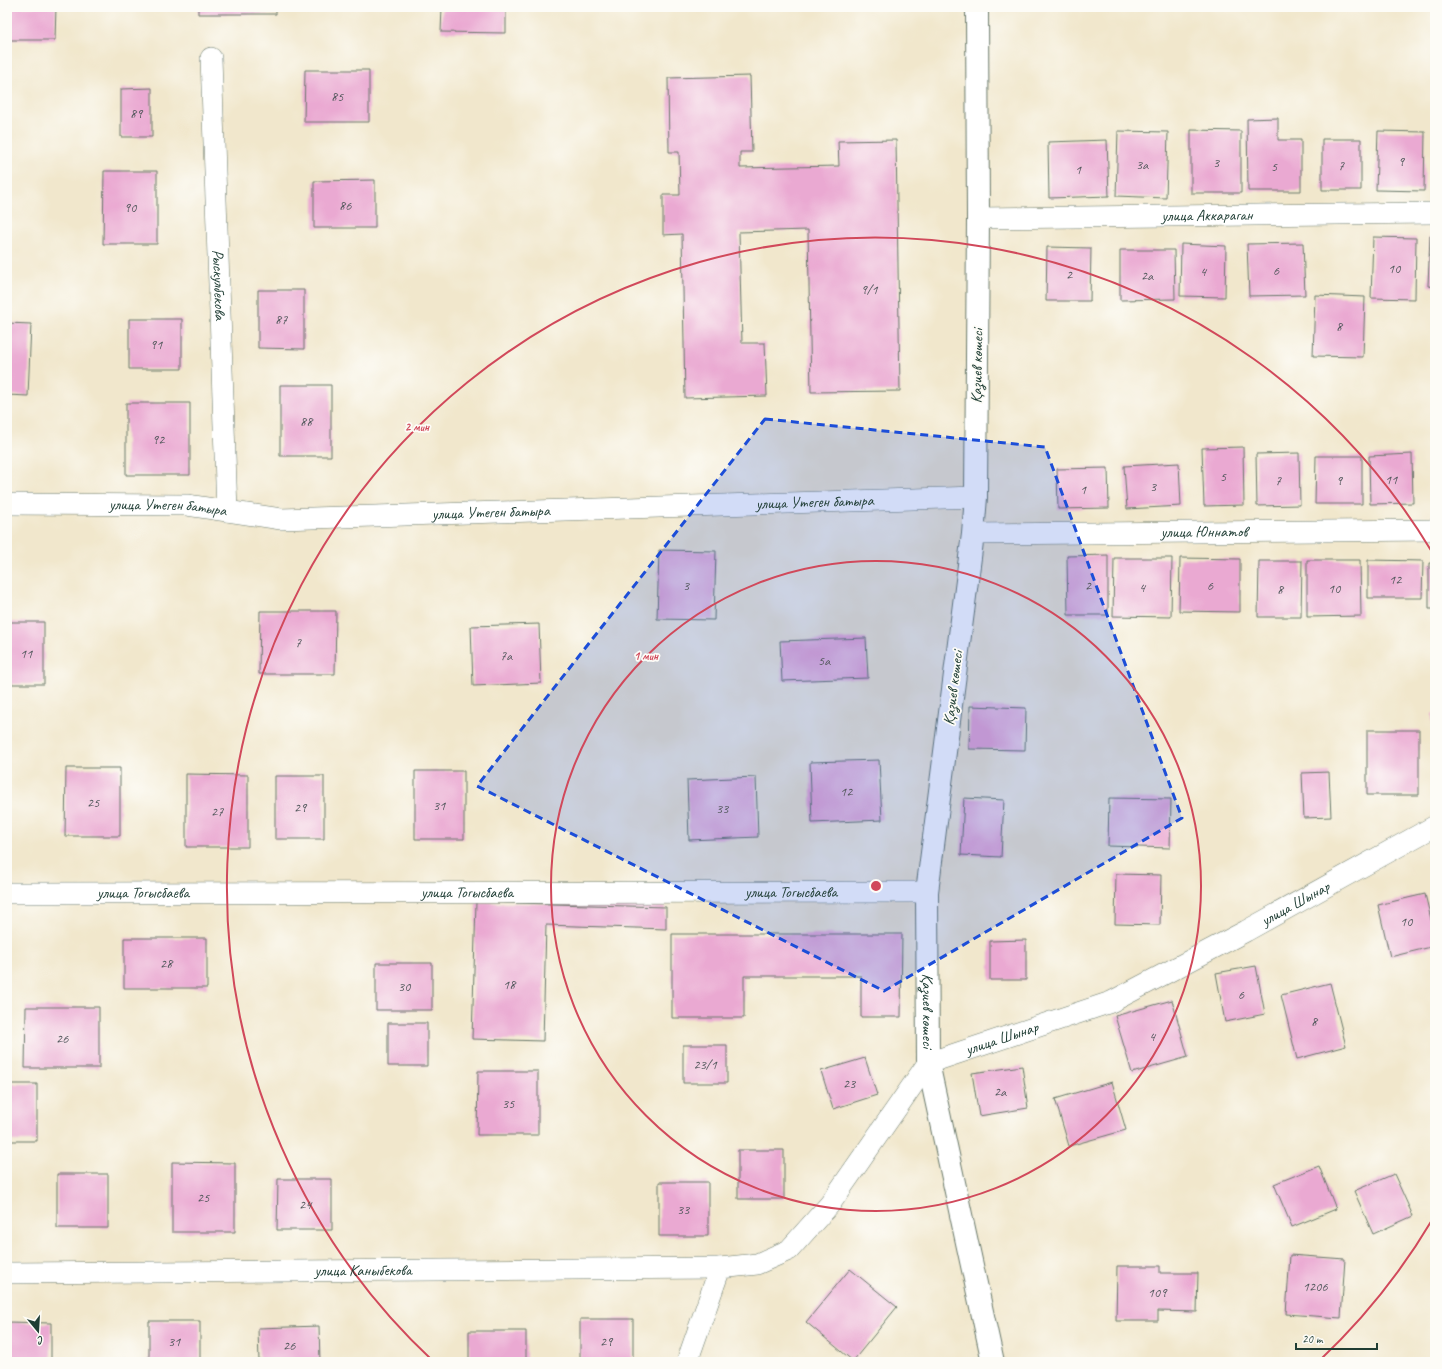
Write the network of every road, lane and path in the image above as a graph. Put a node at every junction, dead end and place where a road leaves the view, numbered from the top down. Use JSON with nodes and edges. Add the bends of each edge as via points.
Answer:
{"nodes":[{"id":1,"x":978,"y":7,"type":"edge"},
{"id":2,"x":211,"y":58,"type":"dead end"},
{"id":3,"x":1435,"y":213,"type":"edge"},
{"id":4,"x":978,"y":218,"type":"junction"},
{"id":5,"x":976,"y":497,"type":"junction"},
{"id":6,"x":7,"y":504,"type":"edge"},
{"id":7,"x":227,"y":511,"type":"junction"},
{"id":8,"x":1435,"y":530,"type":"edge"},
{"id":9,"x":973,"y":534,"type":"junction"},
{"id":10,"x":1435,"y":826,"type":"edge"},
{"id":11,"x":927,"y":892,"type":"junction"},
{"id":12,"x":7,"y":893,"type":"edge"},
{"id":13,"x":928,"y":1063,"type":"junction"},
{"id":14,"x":720,"y":1268,"type":"junction"},
{"id":15,"x":7,"y":1272,"type":"edge"},
{"id":16,"x":687,"y":1362,"type":"edge"},
{"id":17,"x":993,"y":1362,"type":"edge"}],
"edges":[{"from":1,"to":4,"type":"street","name":"Қазиев көшесі"},
{"from":2,"to":7,"type":"street","name":"Рыскулбекова"},
{"from":3,"to":4,"type":"street","name":"улица Аккараган"},
{"from":4,"to":5,"type":"street","name":"Қазиев көшесі"},
{"from":5,"to":7,"type":"street","name":"улица Утеген батыра","via":[[281,519]]},
{"from":5,"to":9,"type":"street","name":"Қазиев көшесі"},
{"from":6,"to":7,"type":"street","name":"улица Утеген батыра","via":[[187,505]]},
{"from":8,"to":9,"type":"street","name":"улица Юннатов"},
{"from":9,"to":11,"type":"street","name":"Қазиев көшесі"},
{"from":10,"to":13,"type":"street","name":"улица Шынар","via":[[1246,931],[1111,1002]]},
{"from":11,"to":12,"type":"street","name":"улица Тогысбаева"},
{"from":11,"to":13,"type":"street","name":"Қазиев көшесі"},
{"from":13,"to":14,"type":"street","via":[[830,1204],[789,1250],[757,1264]]},
{"from":13,"to":17,"type":"street","name":"Қазиев көшесі"},
{"from":14,"to":15,"type":"street","name":"улица Каныбекова"},
{"from":14,"to":16,"type":"street"}]}
